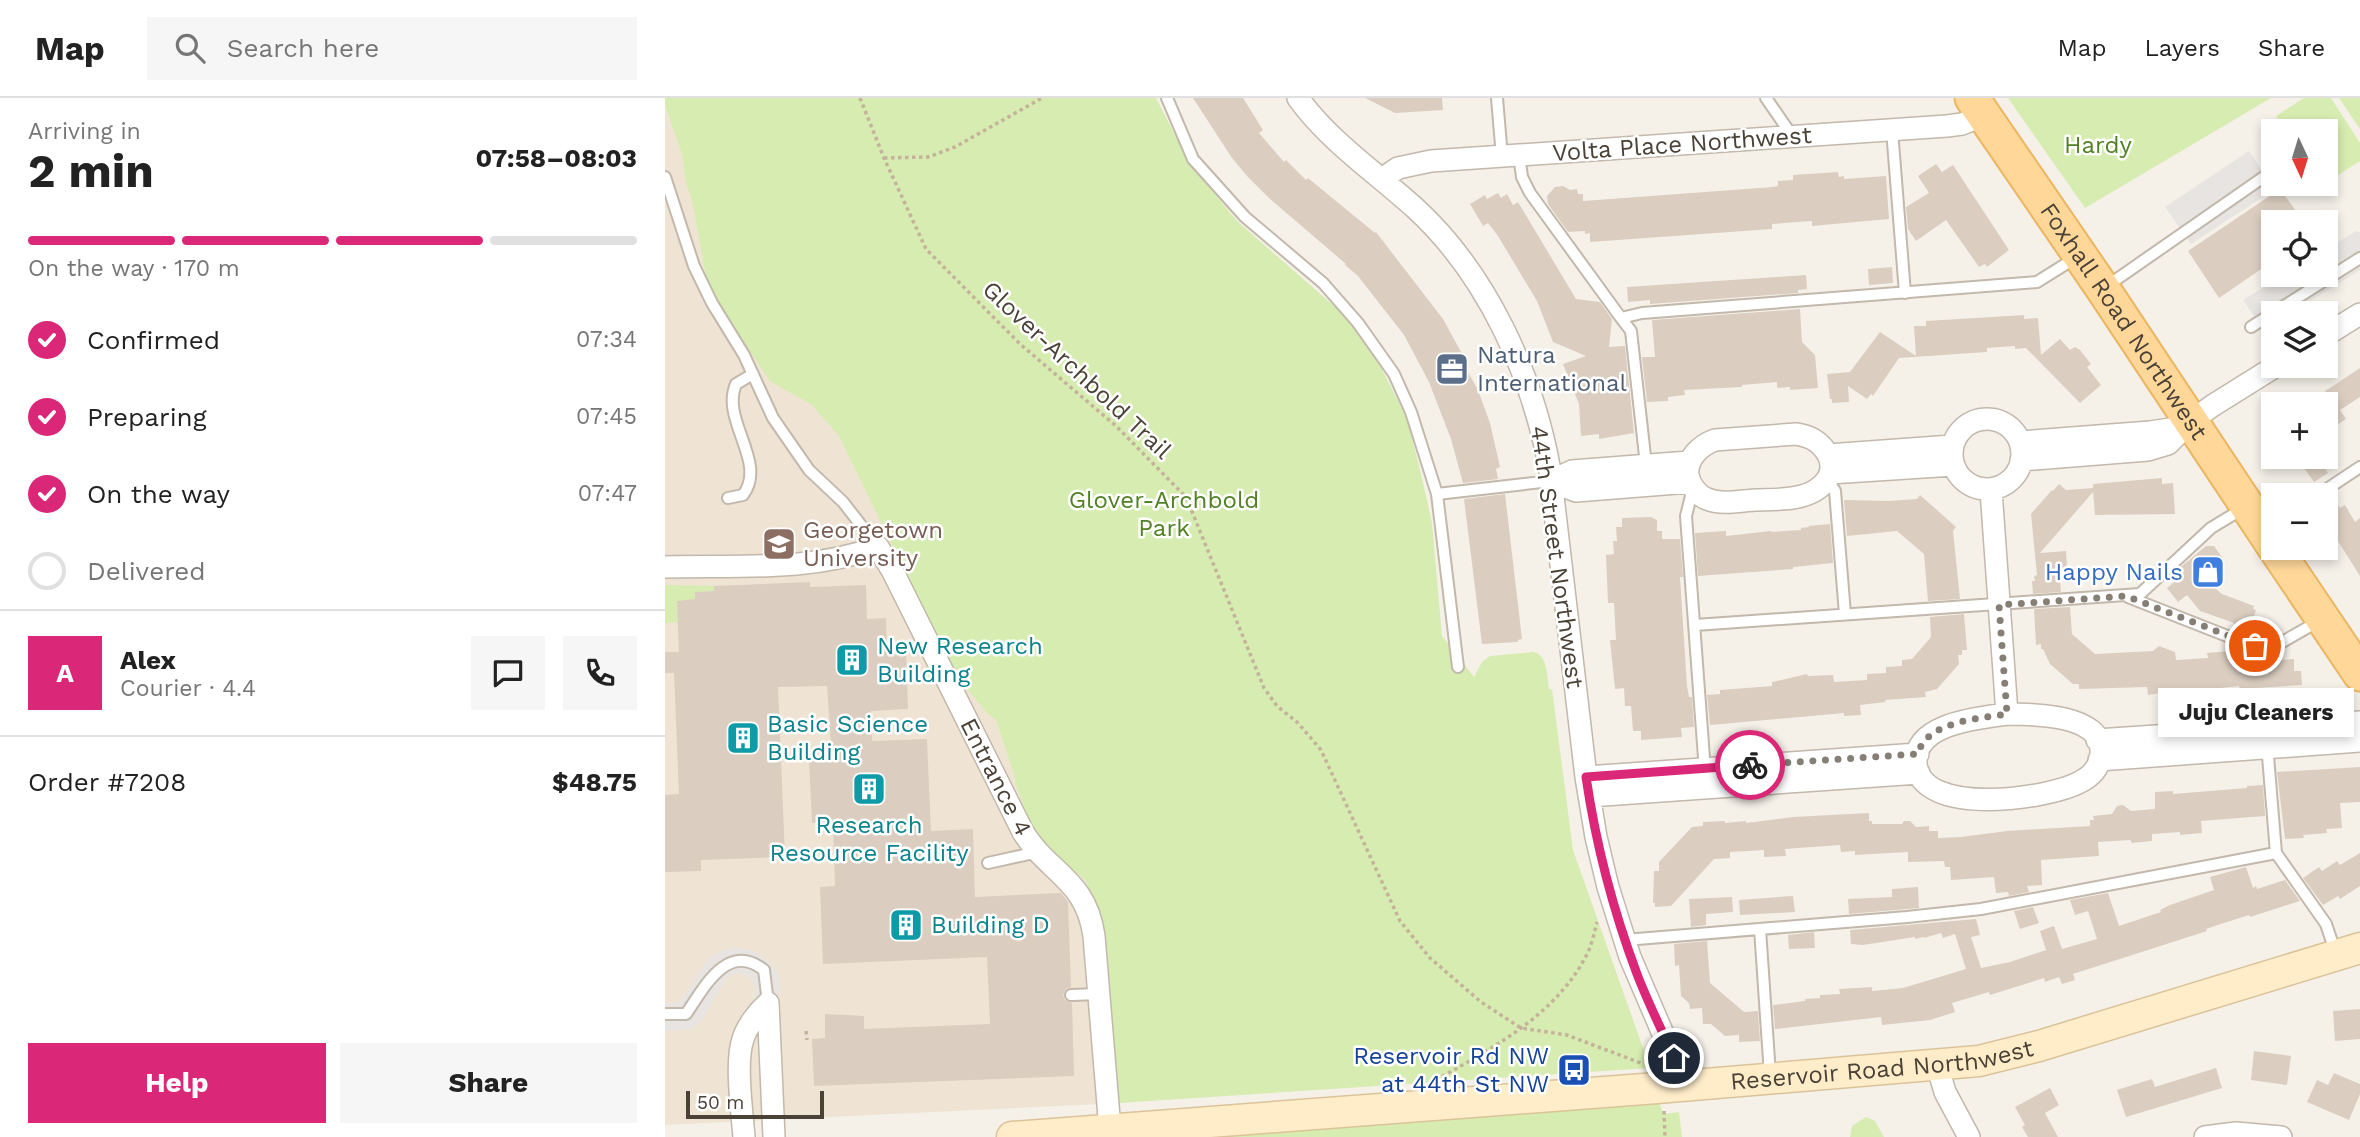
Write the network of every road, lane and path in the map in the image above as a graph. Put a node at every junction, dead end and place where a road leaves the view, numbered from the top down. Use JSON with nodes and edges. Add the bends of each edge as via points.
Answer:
{"nodes":[{"id":1,"x":860,"y":98,"type":"edge"},
{"id":2,"x":1042,"y":98,"type":"edge"},
{"id":3,"x":1167,"y":98,"type":"edge"},
{"id":4,"x":1298,"y":98,"type":"edge"},
{"id":5,"x":1497,"y":98,"type":"edge"},
{"id":6,"x":1766,"y":98,"type":"edge"},
{"id":7,"x":1978,"y":107,"type":"edge"},
{"id":8,"x":1892,"y":130,"type":"junction"},
{"id":9,"x":1793,"y":137,"type":"junction"},
{"id":10,"x":1510,"y":156,"type":"junction"},
{"id":11,"x":884,"y":158,"type":"junction"},
{"id":12,"x":665,"y":177,"type":"edge"},
{"id":13,"x":1383,"y":179,"type":"junction"},
{"id":14,"x":2261,"y":179,"type":"edge"},
{"id":15,"x":2080,"y":255,"type":"junction"},
{"id":16,"x":2360,"y":258,"type":"edge"},
{"id":17,"x":2103,"y":289,"type":"junction"},
{"id":18,"x":1905,"y":293,"type":"junction"},
{"id":19,"x":2360,"y":314,"type":"edge"},
{"id":20,"x":1621,"y":318,"type":"junction"},
{"id":21,"x":2251,"y":327,"type":"dead end"},
{"id":22,"x":2338,"y":328,"type":"edge"},
{"id":23,"x":753,"y":374,"type":"junction"},
{"id":24,"x":2261,"y":376,"type":"edge"},
{"id":25,"x":2190,"y":422,"type":"junction"},
{"id":26,"x":2020,"y":451,"type":"junction"},
{"id":27,"x":1953,"y":455,"type":"junction"},
{"id":28,"x":1646,"y":465,"type":"junction"},
{"id":29,"x":2360,"y":467,"type":"edge"},
{"id":30,"x":1829,"y":469,"type":"junction"},
{"id":31,"x":1691,"y":478,"type":"junction"},
{"id":32,"x":1551,"y":481,"type":"junction"},
{"id":33,"x":2336,"y":483,"type":"edge"},
{"id":34,"x":1991,"y":490,"type":"junction"},
{"id":35,"x":1437,"y":494,"type":"junction"},
{"id":36,"x":728,"y":498,"type":"dead end"},
{"id":37,"x":2261,"y":523,"type":"edge"},
{"id":38,"x":2261,"y":531,"type":"edge"},
{"id":39,"x":878,"y":547,"type":"junction"},
{"id":40,"x":2285,"y":560,"type":"edge"},
{"id":41,"x":665,"y":566,"type":"edge"},
{"id":42,"x":2126,"y":596,"type":"junction"},
{"id":43,"x":1999,"y":605,"type":"junction"},
{"id":44,"x":1845,"y":614,"type":"junction"},
{"id":45,"x":2323,"y":619,"type":"junction"},
{"id":46,"x":1695,"y":625,"type":"junction"},
{"id":47,"x":1458,"y":667,"type":"dead end"},
{"id":48,"x":2360,"y":674,"type":"edge"},
{"id":49,"x":2007,"y":714,"type":"junction"},
{"id":50,"x":2360,"y":722,"type":"edge"},
{"id":51,"x":2266,"y":738,"type":"junction"},
{"id":52,"x":2360,"y":741,"type":"edge"},
{"id":53,"x":2098,"y":750,"type":"junction"},
{"id":54,"x":1918,"y":763,"type":"junction"},
{"id":55,"x":1706,"y":778,"type":"junction"},
{"id":56,"x":1588,"y":786,"type":"junction"},
{"id":57,"x":1038,"y":852,"type":"junction"},
{"id":58,"x":2276,"y":853,"type":"junction"},
{"id":59,"x":988,"y":863,"type":"dead end"},
{"id":60,"x":1599,"y":915,"type":"dead end"},
{"id":61,"x":1760,"y":929,"type":"junction"},
{"id":62,"x":1625,"y":940,"type":"junction"},
{"id":63,"x":2348,"y":951,"type":"edge"},
{"id":64,"x":1100,"y":994,"type":"junction"},
{"id":65,"x":1071,"y":995,"type":"dead end"},
{"id":66,"x":768,"y":1003,"type":"junction"},
{"id":67,"x":665,"y":1014,"type":"edge"},
{"id":68,"x":1521,"y":1028,"type":"junction"},
{"id":69,"x":806,"y":1031,"type":"dead end"},
{"id":70,"x":807,"y":1040,"type":"dead end"},
{"id":71,"x":1937,"y":1065,"type":"junction"},
{"id":72,"x":1652,"y":1067,"type":"dead end"},
{"id":73,"x":1771,"y":1078,"type":"junction"},
{"id":74,"x":1428,"y":1084,"type":"dead end"},
{"id":75,"x":1685,"y":1085,"type":"junction"},
{"id":76,"x":1664,"y":1110,"type":"dead end"},
{"id":77,"x":1110,"y":1129,"type":"junction"},
{"id":78,"x":744,"y":1137,"type":"edge"},
{"id":79,"x":774,"y":1137,"type":"edge"},
{"id":80,"x":1012,"y":1137,"type":"edge"},
{"id":81,"x":1665,"y":1137,"type":"edge"},
{"id":82,"x":1969,"y":1137,"type":"edge"},
{"id":83,"x":2205,"y":1137,"type":"edge"},
{"id":84,"x":2281,"y":1137,"type":"edge"}],
"edges":[{"from":1,"to":11,"type":"path","name":"Glover-Archbold Trail"},
{"from":2,"to":11,"type":"path","via":[[955,148],[929,157]]},
{"from":3,"to":35,"type":"lane","via":[[1193,159],[1245,217],[1323,283],[1394,374]]},
{"from":4,"to":13,"type":"street","name":"44th Street Northwest","via":[[1323,128]]},
{"from":5,"to":10,"type":"lane"},
{"from":6,"to":9,"type":"lane"},
{"from":7,"to":8,"type":"street","name":"Volta Place Northwest","via":[[1955,125]]},
{"from":7,"to":15,"type":"main road","name":"Foxhall Road Northwest"},
{"from":8,"to":9,"type":"street","name":"Volta Place Northwest"},
{"from":8,"to":18,"type":"lane"},
{"from":9,"to":10,"type":"street","name":"Volta Place Northwest"},
{"from":10,"to":13,"type":"street","name":"Volta Place Northwest","via":[[1421,163],[1398,168]]},
{"from":10,"to":20,"type":"lane","via":[[1530,193]]},
{"from":11,"to":68,"type":"path","name":"Glover-Archbold Trail","via":[[926,249],[1020,344],[1117,426],[1187,497],[1264,688],[1321,750],[1401,921],[1430,958],[1481,1002]]},
{"from":12,"to":23,"type":"lane","via":[[694,266]]},
{"from":13,"to":32,"type":"street","name":"44th Street Northwest","via":[[1443,239],[1493,312],[1533,402]]},
{"from":14,"to":17,"type":"lane"},
{"from":15,"to":17,"type":"main road","name":"Foxhall Road Northwest"},
{"from":15,"to":18,"type":"lane","via":[[2038,282]]},
{"from":16,"to":21,"type":"lane"},
{"from":17,"to":25,"type":"main road","name":"Foxhall Road Northwest"},
{"from":18,"to":20,"type":"lane"},
{"from":19,"to":22,"type":"street"},
{"from":20,"to":28,"type":"lane","via":[[1631,331]]},
{"from":23,"to":36,"type":"lane","via":[[736,384],[733,396],[750,480],[743,495]]},
{"from":23,"to":39,"type":"lane","via":[[773,418],[801,461],[843,502]]},
{"from":24,"to":25,"type":"street"},
{"from":25,"to":26,"type":"street","via":[[2177,428]]},
{"from":25,"to":37,"type":"main road","name":"Foxhall Road Northwest"},
{"from":26,"to":27,"type":"street","via":[[2015,432],[2001,421],[1985,418],[1968,423],[1956,435]]},
{"from":26,"to":34,"type":"street","via":[[2021,467],[2009,482]]},
{"from":27,"to":30,"type":"street"},
{"from":27,"to":34,"type":"street","via":[[1959,476],[1970,486]]},
{"from":28,"to":31,"type":"street"},
{"from":28,"to":32,"type":"street","via":[[1572,471]]},
{"from":29,"to":33,"type":"lane"},
{"from":30,"to":31,"type":"street","via":[[1822,486],[1798,498],[1720,502],[1704,498]]},
{"from":30,"to":31,"type":"street","via":[[1809,436],[1796,434],[1704,444]]},
{"from":30,"to":44,"type":"lane","via":[[1836,491]]},
{"from":31,"to":32,"type":"street","via":[[1576,491]]},
{"from":31,"to":46,"type":"lane","via":[[1686,516]]},
{"from":32,"to":35,"type":"lane"},
{"from":32,"to":56,"type":"street","name":"44th Street Northwest"},
{"from":34,"to":43,"type":"street"},
{"from":35,"to":47,"type":"lane"},
{"from":38,"to":42,"type":"lane","via":[[2211,528],[2140,594]]},
{"from":39,"to":41,"type":"street","via":[[847,558],[790,565]]},
{"from":39,"to":57,"type":"street","name":"Entrance 4","via":[[1018,823]]},
{"from":40,"to":45,"type":"main road","name":"Foxhall Road Northwest"},
{"from":42,"to":43,"type":"lane"},
{"from":42,"to":45,"type":"lane","via":[[2270,649]]},
{"from":43,"to":44,"type":"lane"},
{"from":43,"to":49,"type":"street"},
{"from":44,"to":46,"type":"lane"},
{"from":45,"to":48,"type":"main road","name":"Foxhall Road Northwest"},
{"from":46,"to":55,"type":"lane"},
{"from":49,"to":53,"type":"street","via":[[2072,721],[2085,727]]},
{"from":49,"to":54,"type":"street","via":[[1940,729],[1919,747]]},
{"from":50,"to":51,"type":"street"},
{"from":51,"to":52,"type":"street"},
{"from":51,"to":53,"type":"street"},
{"from":51,"to":58,"type":"lane"},
{"from":53,"to":54,"type":"street","via":[[2091,775],[2079,783],[2053,793],[2011,799],[1948,795],[1932,788]]},
{"from":54,"to":55,"type":"street"},
{"from":55,"to":56,"type":"street"},
{"from":56,"to":62,"type":"street","name":"44th Street Northwest","via":[[1604,869]]},
{"from":57,"to":59,"type":"lane"},
{"from":57,"to":64,"type":"street","name":"Entrance 4","via":[[1074,885],[1086,905]]},
{"from":58,"to":61,"type":"lane","via":[[1981,909]]},
{"from":58,"to":63,"type":"lane"},
{"from":60,"to":68,"type":"path","via":[[1586,957],[1555,1001]]},
{"from":61,"to":62,"type":"lane"},
{"from":61,"to":73,"type":"lane"},
{"from":62,"to":75,"type":"street","name":"44th Street Northwest"},
{"from":63,"to":71,"type":"main road","name":"Reservoir Road Northwest","via":[[2010,1054]]},
{"from":64,"to":65,"type":"lane"},
{"from":64,"to":77,"type":"street","name":"Entrance 4"},
{"from":66,"to":67,"type":"lane","via":[[764,970],[743,961],[715,971],[686,1014]]},
{"from":66,"to":78,"type":"street","via":[[743,1037]]},
{"from":66,"to":79,"type":"street"},
{"from":68,"to":72,"type":"path","name":"Glover-Archbold Trail","via":[[1567,1035]]},
{"from":68,"to":74,"type":"path"},
{"from":69,"to":70,"type":"path"},
{"from":71,"to":73,"type":"main road","name":"Reservoir Road Northwest"},
{"from":71,"to":82,"type":"street","via":[[1945,1092]]},
{"from":73,"to":75,"type":"main road","name":"Reservoir Road Northwest"},
{"from":75,"to":77,"type":"main road","name":"Reservoir Road Northwest"},
{"from":76,"to":81,"type":"path"},
{"from":77,"to":80,"type":"main road","name":"Reservoir Road Northwest"},
{"from":83,"to":84,"type":"street","via":[[2236,1133]]}]}
